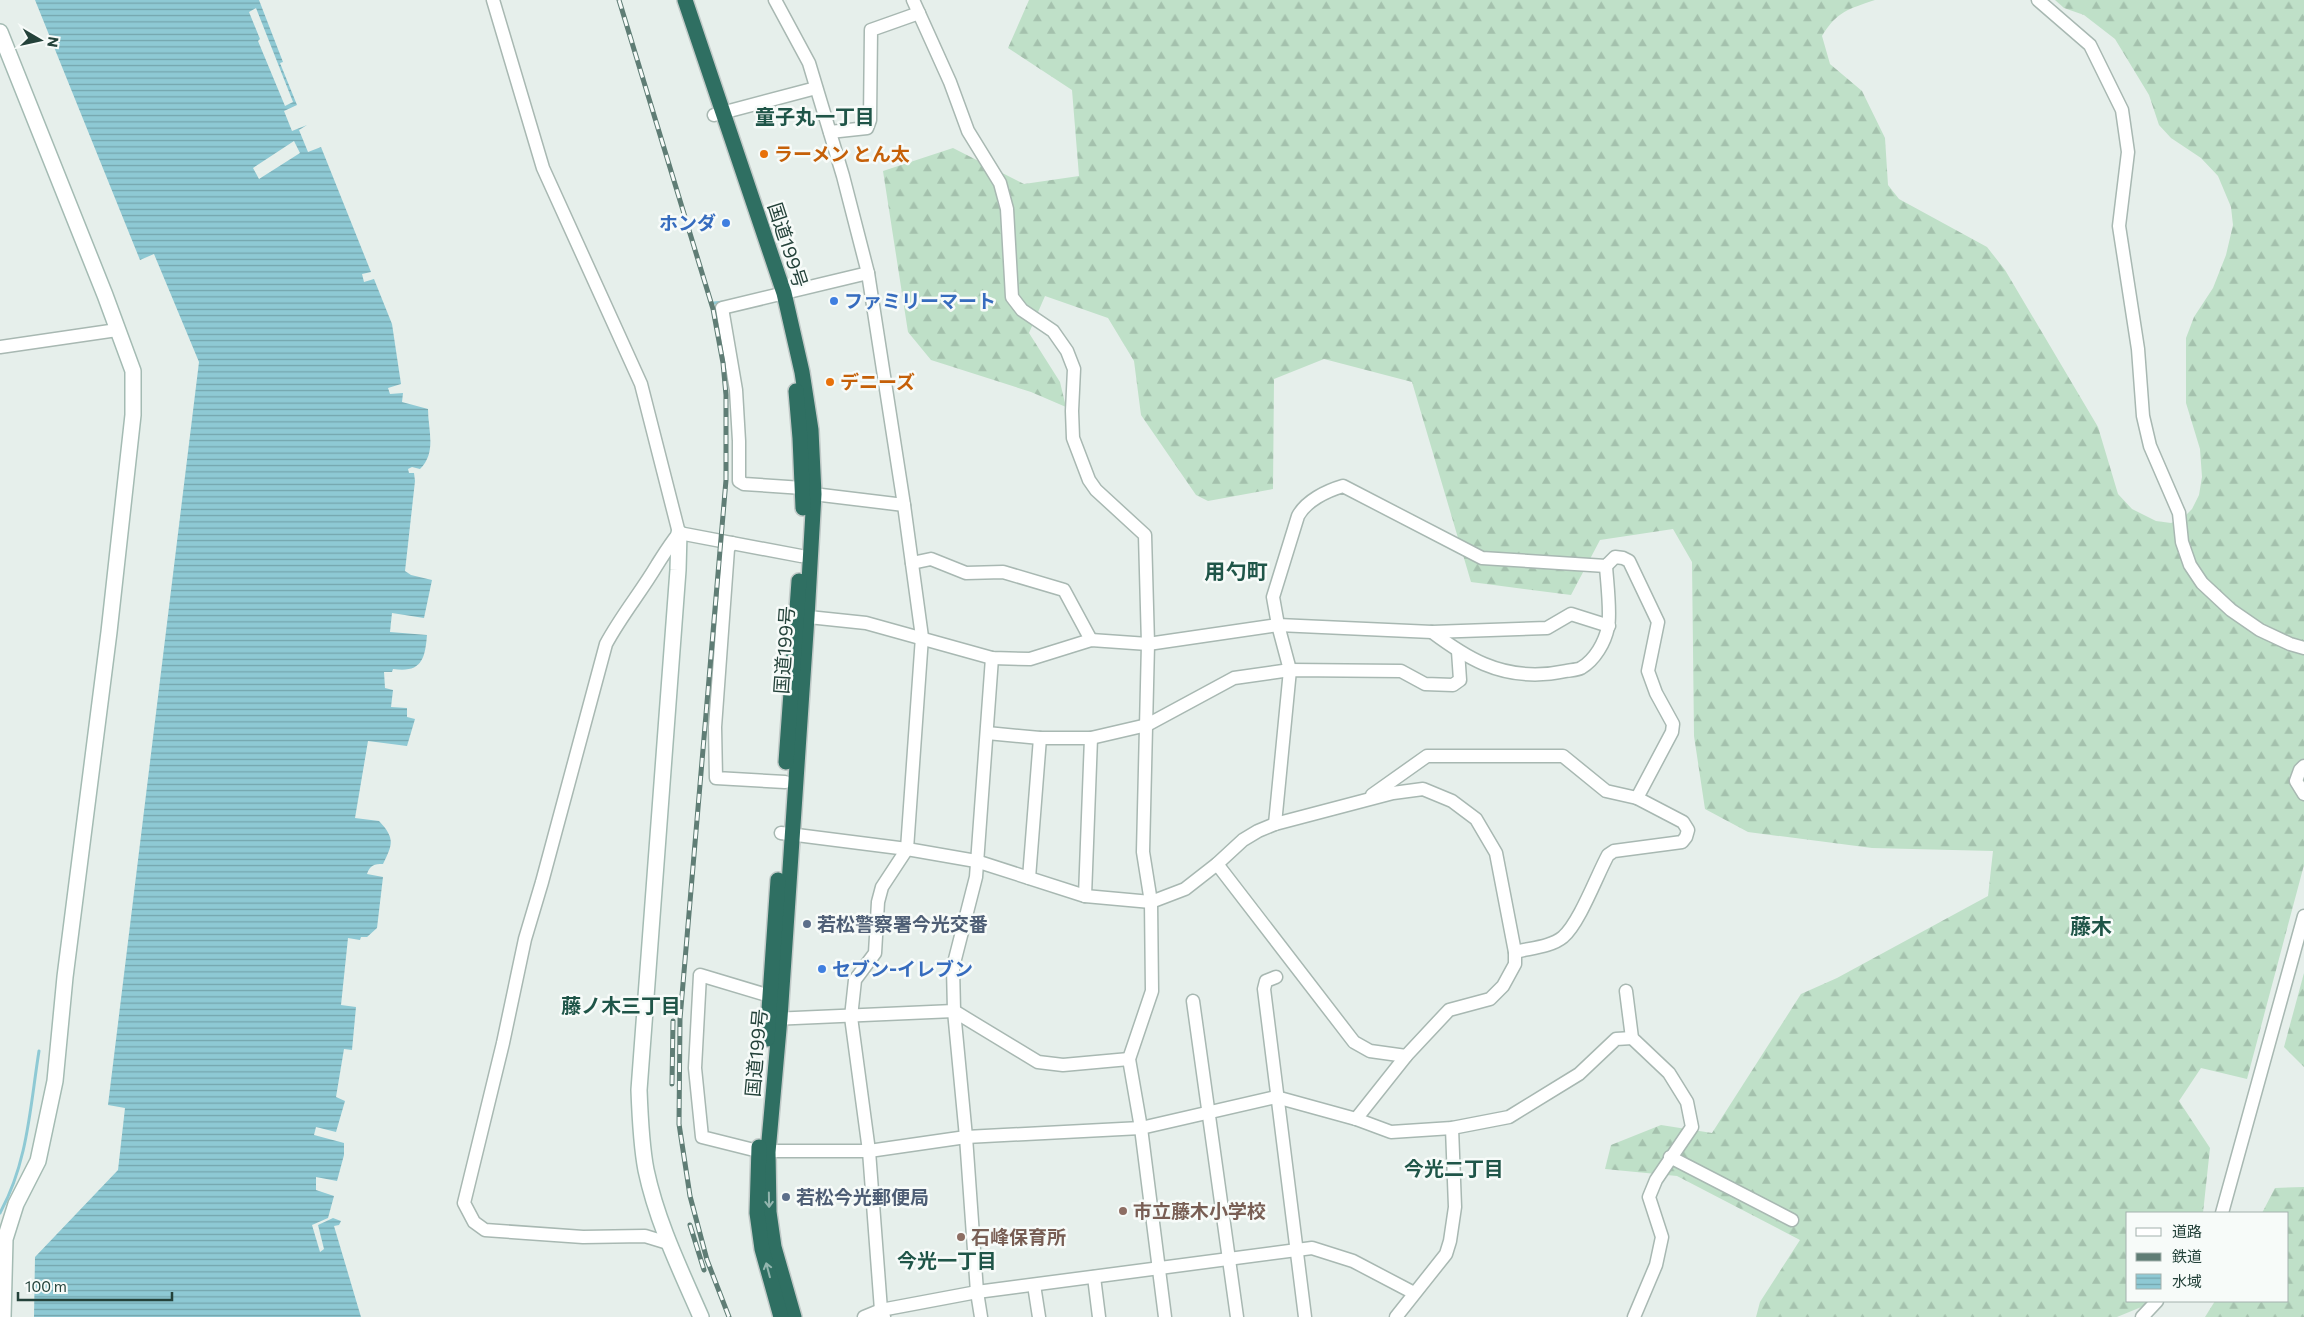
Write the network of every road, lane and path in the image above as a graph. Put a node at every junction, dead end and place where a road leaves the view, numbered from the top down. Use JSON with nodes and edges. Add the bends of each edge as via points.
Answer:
{"nodes":[{"id":1,"x":493,"y":0,"type":"edge"},
{"id":2,"x":674,"y":0,"type":"edge"},
{"id":3,"x":685,"y":0,"type":"edge"},
{"id":4,"x":775,"y":0,"type":"edge"},
{"id":5,"x":913,"y":0,"type":"edge"},
{"id":6,"x":2038,"y":0,"type":"edge"},
{"id":7,"x":919,"y":13,"type":"junction"},
{"id":8,"x":0,"y":32,"type":"edge"},
{"id":9,"x":816,"y":88,"type":"junction"},
{"id":10,"x":718,"y":114,"type":"junction"},
{"id":11,"x":830,"y":132,"type":"junction"},
{"id":12,"x":868,"y":273,"type":"junction"},
{"id":13,"x":779,"y":294,"type":"junction"},
{"id":14,"x":117,"y":330,"type":"junction"},
{"id":15,"x":0,"y":347,"type":"edge"},
{"id":16,"x":807,"y":492,"type":"junction"},
{"id":17,"x":904,"y":505,"type":"junction"},
{"id":18,"x":679,"y":533,"type":"junction"},
{"id":19,"x":732,"y":543,"type":"junction"},
{"id":20,"x":801,"y":556,"type":"junction"},
{"id":21,"x":912,"y":563,"type":"junction"},
{"id":22,"x":1606,"y":566,"type":"junction"},
{"id":23,"x":801,"y":617,"type":"junction"},
{"id":24,"x":1278,"y":625,"type":"junction"},
{"id":25,"x":1609,"y":626,"type":"junction"},
{"id":26,"x":1432,"y":632,"type":"junction"},
{"id":27,"x":922,"y":637,"type":"junction"},
{"id":28,"x":1091,"y":640,"type":"junction"},
{"id":29,"x":1148,"y":644,"type":"junction"},
{"id":30,"x":2304,"y":648,"type":"edge"},
{"id":31,"x":1458,"y":651,"type":"junction"},
{"id":32,"x":992,"y":658,"type":"junction"},
{"id":33,"x":1290,"y":670,"type":"junction"},
{"id":34,"x":1147,"y":725,"type":"junction"},
{"id":35,"x":987,"y":733,"type":"junction"},
{"id":36,"x":1040,"y":738,"type":"junction"},
{"id":37,"x":1091,"y":738,"type":"junction"},
{"id":38,"x":2304,"y":766,"type":"edge"},
{"id":39,"x":785,"y":782,"type":"junction"},
{"id":40,"x":2304,"y":794,"type":"edge"},
{"id":41,"x":1637,"y":798,"type":"junction"},
{"id":42,"x":1366,"y":800,"type":"junction"},
{"id":43,"x":1275,"y":824,"type":"junction"},
{"id":44,"x":786,"y":834,"type":"junction"},
{"id":45,"x":907,"y":849,"type":"junction"},
{"id":46,"x":976,"y":861,"type":"junction"},
{"id":47,"x":1217,"y":864,"type":"junction"},
{"id":48,"x":1028,"y":878,"type":"junction"},
{"id":49,"x":1085,"y":896,"type":"junction"},
{"id":50,"x":1151,"y":902,"type":"junction"},
{"id":51,"x":2304,"y":916,"type":"edge"},
{"id":52,"x":1515,"y":952,"type":"junction"},
{"id":53,"x":1276,"y":977,"type":"dead end"},
{"id":54,"x":1626,"y":991,"type":"dead end"},
{"id":55,"x":770,"y":996,"type":"junction"},
{"id":56,"x":1193,"y":1001,"type":"dead end"},
{"id":57,"x":954,"y":1011,"type":"junction"},
{"id":58,"x":852,"y":1017,"type":"junction"},
{"id":59,"x":774,"y":1019,"type":"junction"},
{"id":60,"x":1632,"y":1038,"type":"junction"},
{"id":61,"x":1406,"y":1056,"type":"junction"},
{"id":62,"x":1129,"y":1059,"type":"junction"},
{"id":63,"x":1276,"y":1097,"type":"junction"},
{"id":64,"x":1208,"y":1111,"type":"junction"},
{"id":65,"x":1356,"y":1119,"type":"junction"},
{"id":66,"x":1141,"y":1128,"type":"junction"},
{"id":67,"x":1452,"y":1128,"type":"junction"},
{"id":68,"x":966,"y":1137,"type":"junction"},
{"id":69,"x":869,"y":1151,"type":"junction"},
{"id":70,"x":763,"y":1152,"type":"junction"},
{"id":71,"x":1670,"y":1157,"type":"junction"},
{"id":72,"x":2222,"y":1212,"type":"edge"},
{"id":73,"x":1792,"y":1220,"type":"dead end"},
{"id":74,"x":2,"y":1240,"type":"edge"},
{"id":75,"x":668,"y":1243,"type":"junction"},
{"id":76,"x":1296,"y":1251,"type":"junction"},
{"id":77,"x":1230,"y":1259,"type":"junction"},
{"id":78,"x":1159,"y":1268,"type":"junction"},
{"id":79,"x":1094,"y":1277,"type":"junction"},
{"id":80,"x":1034,"y":1285,"type":"junction"},
{"id":81,"x":977,"y":1292,"type":"junction"},
{"id":82,"x":1414,"y":1293,"type":"junction"},
{"id":83,"x":2156,"y":1302,"type":"edge"},
{"id":84,"x":882,"y":1314,"type":"edge"},
{"id":85,"x":4,"y":1317,"type":"edge"},
{"id":86,"x":701,"y":1317,"type":"edge"},
{"id":87,"x":781,"y":1317,"type":"edge"},
{"id":88,"x":794,"y":1317,"type":"edge"},
{"id":89,"x":864,"y":1317,"type":"edge"},
{"id":90,"x":981,"y":1317,"type":"edge"},
{"id":91,"x":1039,"y":1317,"type":"edge"},
{"id":92,"x":1099,"y":1317,"type":"edge"},
{"id":93,"x":1165,"y":1317,"type":"edge"},
{"id":94,"x":1237,"y":1317,"type":"edge"},
{"id":95,"x":1305,"y":1317,"type":"edge"},
{"id":96,"x":1396,"y":1317,"type":"edge"},
{"id":97,"x":1634,"y":1317,"type":"edge"},
{"id":98,"x":2142,"y":1317,"type":"edge"}],
"edges":[{"from":1,"to":18,"type":"street","via":[[543,168],[641,384]]},
{"from":2,"to":10,"type":"highway","name":"国道199号"},
{"from":3,"to":10,"type":"highway","name":"国道199号"},
{"from":4,"to":9,"type":"street","via":[[809,63]]},
{"from":5,"to":7,"type":"street"},
{"from":6,"to":30,"type":"street","via":[[2090,45],[2122,110],[2128,152],[2119,226],[2138,349],[2143,416],[2150,446],[2179,513],[2182,542],[2190,565],[2202,583],[2231,610],[2260,630]]},
{"from":7,"to":11,"type":"street","via":[[871,30],[870,120],[867,128]]},
{"from":7,"to":29,"type":"street","via":[[968,131],[1000,183],[1007,209],[1012,297],[1022,310],[1053,331],[1074,368],[1073,438],[1089,480],[1109,503],[1145,534]]},
{"from":8,"to":14,"type":"street"},
{"from":9,"to":10,"type":"street"},
{"from":9,"to":11,"type":"street"},
{"from":10,"to":13,"type":"highway","name":"国道199号"},
{"from":11,"to":12,"type":"street"},
{"from":12,"to":13,"type":"street"},
{"from":12,"to":17,"type":"street"},
{"from":13,"to":16,"type":"highway","name":"国道199号","via":[[795,384]]},
{"from":13,"to":16,"type":"street","via":[[722,308],[736,390],[739,481]]},
{"from":14,"to":15,"type":"street"},
{"from":14,"to":74,"type":"street","via":[[133,371],[133,415],[109,632],[64,977],[55,1081],[38,1161]]},
{"from":16,"to":17,"type":"street"},
{"from":16,"to":20,"type":"highway","name":"国道199号"},
{"from":16,"to":23,"type":"highway","name":"国道199号"},
{"from":17,"to":21,"type":"street"},
{"from":18,"to":19,"type":"street"},
{"from":18,"to":75,"type":"street","via":[[639,1090],[646,1170]]},
{"from":18,"to":75,"type":"street","via":[[606,644],[525,940],[464,1203],[474,1222],[485,1230],[645,1236]]},
{"from":19,"to":20,"type":"street"},
{"from":19,"to":39,"type":"street","via":[[728,548],[716,717],[716,778]]},
{"from":20,"to":23,"type":"highway","name":"国道199号"},
{"from":21,"to":27,"type":"street"},
{"from":21,"to":28,"type":"street","via":[[931,559],[966,573],[1004,572],[1064,590]]},
{"from":22,"to":24,"type":"street","via":[[1482,558],[1343,486],[1303,508],[1298,516],[1273,597]]},
{"from":22,"to":25,"type":"street"},
{"from":22,"to":41,"type":"street","via":[[1615,557],[1629,561],[1658,622],[1648,671],[1673,724],[1672,732]]},
{"from":23,"to":27,"type":"street","via":[[866,623]]},
{"from":23,"to":39,"type":"highway","name":"国道199号"},
{"from":23,"to":44,"type":"highway","name":"国道199号"},
{"from":24,"to":26,"type":"street"},
{"from":24,"to":29,"type":"street"},
{"from":24,"to":33,"type":"street"},
{"from":25,"to":26,"type":"street","via":[[1571,614],[1547,628]]},
{"from":25,"to":31,"type":"street","via":[[1602,644],[1581,668],[1561,672],[1522,674],[1506,671]]},
{"from":26,"to":31,"type":"street"},
{"from":27,"to":32,"type":"street"},
{"from":27,"to":45,"type":"street"},
{"from":28,"to":29,"type":"street"},
{"from":28,"to":32,"type":"street","via":[[1030,659]]},
{"from":29,"to":34,"type":"street"},
{"from":31,"to":33,"type":"street","via":[[1460,680],[1453,685],[1425,684],[1401,671]]},
{"from":32,"to":35,"type":"street"},
{"from":33,"to":34,"type":"street","via":[[1234,678]]},
{"from":33,"to":43,"type":"street"},
{"from":34,"to":37,"type":"street"},
{"from":34,"to":50,"type":"street","via":[[1143,852]]},
{"from":35,"to":36,"type":"street"},
{"from":35,"to":46,"type":"street"},
{"from":36,"to":37,"type":"street"},
{"from":36,"to":48,"type":"street"},
{"from":37,"to":49,"type":"street"},
{"from":38,"to":40,"type":"street","via":[[2296,781]]},
{"from":39,"to":44,"type":"highway","name":"国道199号"},
{"from":41,"to":42,"type":"street","via":[[1606,791],[1563,756],[1502,754],[1426,756]]},
{"from":41,"to":52,"type":"street","via":[[1683,822],[1688,830],[1686,837],[1682,842],[1614,851],[1608,855],[1563,937],[1549,944]]},
{"from":42,"to":43,"type":"street"},
{"from":42,"to":52,"type":"street","via":[[1423,789],[1452,801],[1476,819],[1496,853]]},
{"from":43,"to":47,"type":"street","via":[[1242,840]]},
{"from":44,"to":45,"type":"street"},
{"from":44,"to":55,"type":"highway","name":"国道199号"},
{"from":44,"to":59,"type":"highway","name":"国道199号"},
{"from":45,"to":46,"type":"street"},
{"from":45,"to":58,"type":"street","via":[[882,887],[875,953],[855,980]]},
{"from":46,"to":48,"type":"street"},
{"from":46,"to":57,"type":"street","via":[[974,886],[953,967]]},
{"from":47,"to":50,"type":"street","via":[[1185,889]]},
{"from":47,"to":61,"type":"street","via":[[1354,1042],[1370,1050]]},
{"from":48,"to":49,"type":"street"},
{"from":49,"to":50,"type":"street"},
{"from":50,"to":62,"type":"street","via":[[1152,990]]},
{"from":51,"to":72,"type":"street"},
{"from":52,"to":61,"type":"street","via":[[1515,964],[1503,986],[1490,999],[1449,1010]]},
{"from":53,"to":63,"type":"street","via":[[1266,981],[1264,989]]},
{"from":54,"to":60,"type":"street"},
{"from":55,"to":59,"type":"highway","name":"国道199号"},
{"from":55,"to":70,"type":"street","via":[[700,975],[695,1068],[702,1137]]},
{"from":56,"to":64,"type":"street"},
{"from":57,"to":58,"type":"street"},
{"from":57,"to":62,"type":"street","via":[[1038,1062],[1064,1065]]},
{"from":57,"to":68,"type":"street"},
{"from":58,"to":59,"type":"street"},
{"from":58,"to":69,"type":"street"},
{"from":59,"to":70,"type":"highway","name":"国道199号"},
{"from":60,"to":67,"type":"street","via":[[1616,1039],[1579,1074],[1509,1117]]},
{"from":60,"to":71,"type":"street","via":[[1670,1073],[1688,1102],[1692,1127]]},
{"from":61,"to":65,"type":"street"},
{"from":62,"to":66,"type":"street"},
{"from":63,"to":64,"type":"street"},
{"from":63,"to":65,"type":"street"},
{"from":63,"to":76,"type":"street"},
{"from":64,"to":66,"type":"street"},
{"from":64,"to":77,"type":"street"},
{"from":65,"to":67,"type":"street","via":[[1391,1132]]},
{"from":66,"to":68,"type":"street"},
{"from":66,"to":78,"type":"street"},
{"from":67,"to":82,"type":"street","via":[[1455,1207],[1450,1241],[1446,1254]]},
{"from":68,"to":69,"type":"street"},
{"from":68,"to":81,"type":"street"},
{"from":69,"to":70,"type":"street"},
{"from":69,"to":84,"type":"street"},
{"from":87,"to":70,"type":"highway","name":"国道199号","one_way":true,"via":[[762,1249],[757,1213]]},
{"from":70,"to":88,"type":"highway","name":"国道199号","one_way":true,"via":[[774,1247]]},
{"from":71,"to":73,"type":"street"},
{"from":71,"to":97,"type":"street","via":[[1649,1196],[1662,1237],[1656,1264]]},
{"from":74,"to":85,"type":"street"},
{"from":75,"to":86,"type":"street"},
{"from":76,"to":77,"type":"street"},
{"from":76,"to":82,"type":"street","via":[[1312,1248],[1341,1256]]},
{"from":76,"to":95,"type":"street"},
{"from":77,"to":78,"type":"street"},
{"from":77,"to":94,"type":"street"},
{"from":78,"to":79,"type":"street"},
{"from":78,"to":93,"type":"street"},
{"from":79,"to":80,"type":"street"},
{"from":79,"to":92,"type":"street"},
{"from":80,"to":81,"type":"street"},
{"from":80,"to":91,"type":"street"},
{"from":81,"to":84,"type":"street"},
{"from":81,"to":90,"type":"street"},
{"from":82,"to":96,"type":"street"},
{"from":83,"to":98,"type":"street"},
{"from":84,"to":89,"type":"street"}]}
